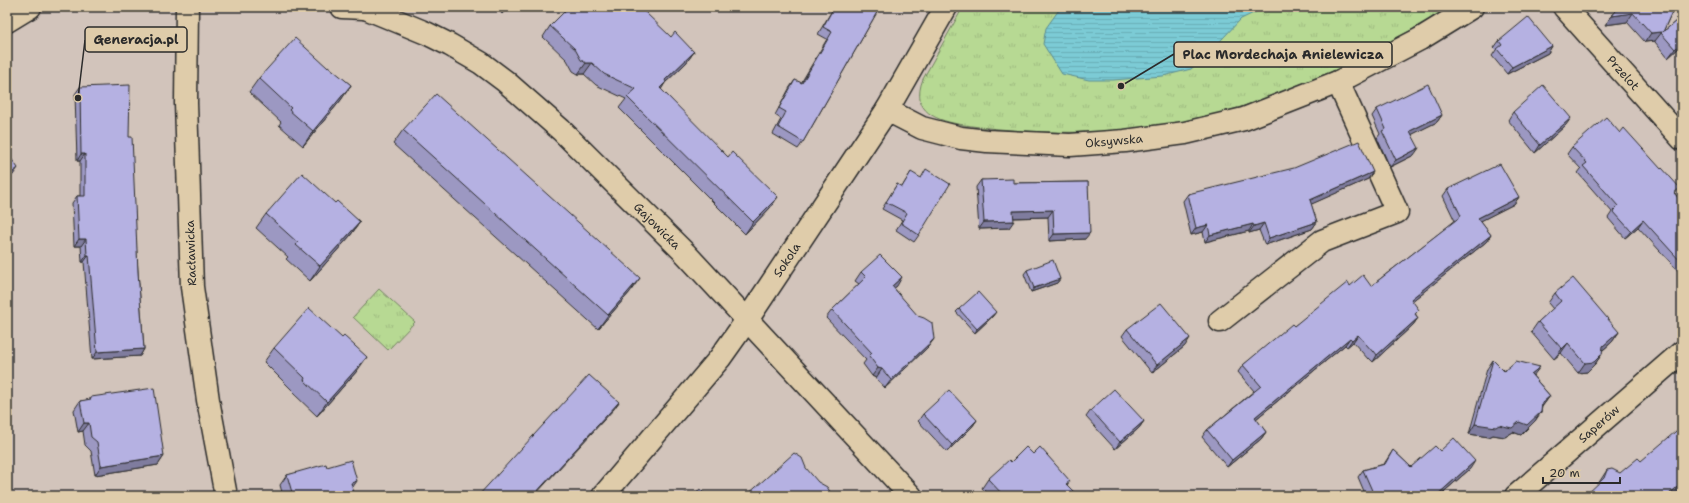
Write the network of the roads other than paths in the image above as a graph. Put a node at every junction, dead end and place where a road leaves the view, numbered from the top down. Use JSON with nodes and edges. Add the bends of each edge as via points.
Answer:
{"nodes":[{"id":1,"x":30,"y":7,"type":"edge"},
{"id":2,"x":187,"y":7,"type":"edge"},
{"id":3,"x":342,"y":7,"type":"edge"},
{"id":4,"x":363,"y":7,"type":"edge"},
{"id":5,"x":946,"y":7,"type":"edge"},
{"id":6,"x":1472,"y":7,"type":"edge"},
{"id":7,"x":1564,"y":7,"type":"edge"},
{"id":8,"x":7,"y":21,"type":"edge"},
{"id":9,"x":1338,"y":82,"type":"junction"},
{"id":10,"x":887,"y":110,"type":"junction"},
{"id":11,"x":1682,"y":139,"type":"edge"},
{"id":12,"x":747,"y":320,"type":"junction"},
{"id":13,"x":1220,"y":320,"type":"dead end"},
{"id":14,"x":1682,"y":352,"type":"edge"},
{"id":15,"x":226,"y":496,"type":"edge"},
{"id":16,"x":602,"y":496,"type":"edge"},
{"id":17,"x":911,"y":496,"type":"edge"},
{"id":18,"x":1516,"y":496,"type":"edge"}],
"edges":[{"from":1,"to":8,"type":"street"},
{"from":2,"to":15,"type":"street","name":"Racławicka","via":[[186,103],[192,287],[208,400]]},
{"from":3,"to":4,"type":"street","name":"Gajowicka"},
{"from":4,"to":12,"type":"street","name":"Gajowicka","via":[[450,45],[505,81],[561,130],[685,253]]},
{"from":5,"to":10,"type":"street","name":"Sokola"},
{"from":6,"to":9,"type":"street","name":"Oksywska","via":[[1420,39]]},
{"from":7,"to":11,"type":"street","name":"Przelot"},
{"from":9,"to":10,"type":"street","name":"Oksywska","via":[[1244,119],[1124,141],[1070,145],[961,138],[922,128]]},
{"from":9,"to":13,"type":"street","via":[[1397,212],[1322,241]]},
{"from":10,"to":12,"type":"street","name":"Sokola"},
{"from":12,"to":16,"type":"street","name":"Sokola","via":[[720,358]]},
{"from":12,"to":17,"type":"street","name":"Gajowicka"},
{"from":14,"to":18,"type":"street","name":"Saperów"}]}
